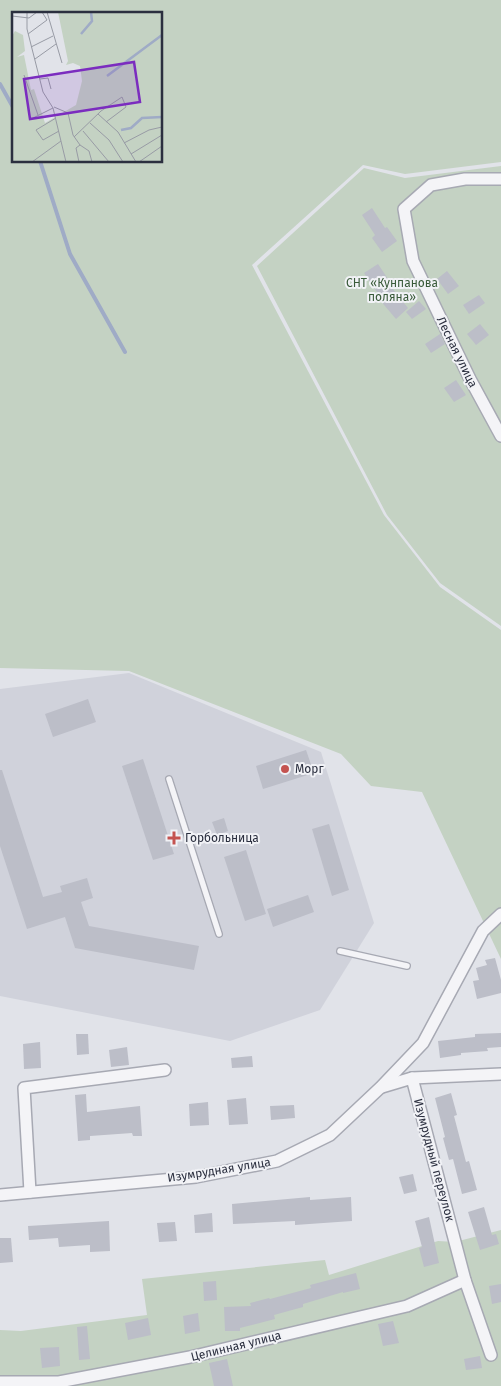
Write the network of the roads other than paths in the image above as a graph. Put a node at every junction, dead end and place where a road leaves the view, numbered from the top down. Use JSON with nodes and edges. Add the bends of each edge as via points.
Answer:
{"nodes":[{"id":1,"x":501,"y":179,"type":"edge"},
{"id":2,"x":501,"y":436,"type":"edge"},
{"id":3,"x":169,"y":779,"type":"dead end"},
{"id":4,"x":501,"y":914,"type":"edge"},
{"id":5,"x":219,"y":934,"type":"dead end"},
{"id":6,"x":340,"y":950,"type":"dead end"},
{"id":7,"x":407,"y":966,"type":"dead end"},
{"id":8,"x":165,"y":1070,"type":"dead end"},
{"id":9,"x":501,"y":1074,"type":"edge"},
{"id":10,"x":412,"y":1078,"type":"junction"},
{"id":11,"x":381,"y":1087,"type":"junction"},
{"id":12,"x":30,"y":1192,"type":"junction"},
{"id":13,"x":0,"y":1195,"type":"edge"},
{"id":14,"x":465,"y":1280,"type":"junction"},
{"id":15,"x":491,"y":1355,"type":"dead end"},
{"id":16,"x":0,"y":1382,"type":"edge"}],
"edges":[{"from":1,"to":2,"type":"street","name":"Лесная улица","via":[[431,185],[404,209],[413,260]]},
{"from":3,"to":5,"type":"lane"},
{"from":4,"to":11,"type":"street","via":[[483,931],[423,1043]]},
{"from":6,"to":7,"type":"lane"},
{"from":8,"to":12,"type":"street","via":[[24,1088]]},
{"from":9,"to":10,"type":"street","name":"Изумрудная улица"},
{"from":10,"to":11,"type":"street","name":"Изумрудная улица"},
{"from":10,"to":14,"type":"street","name":"Изумрудный переулок"},
{"from":11,"to":12,"type":"street","name":"Изумрудная улица","via":[[330,1135],[277,1161],[196,1177]]},
{"from":12,"to":13,"type":"street","name":"Изумрудная улица"},
{"from":14,"to":15,"type":"street"},
{"from":14,"to":16,"type":"street","name":"Целинная улица","via":[[407,1306],[190,1357],[59,1382]]}]}
